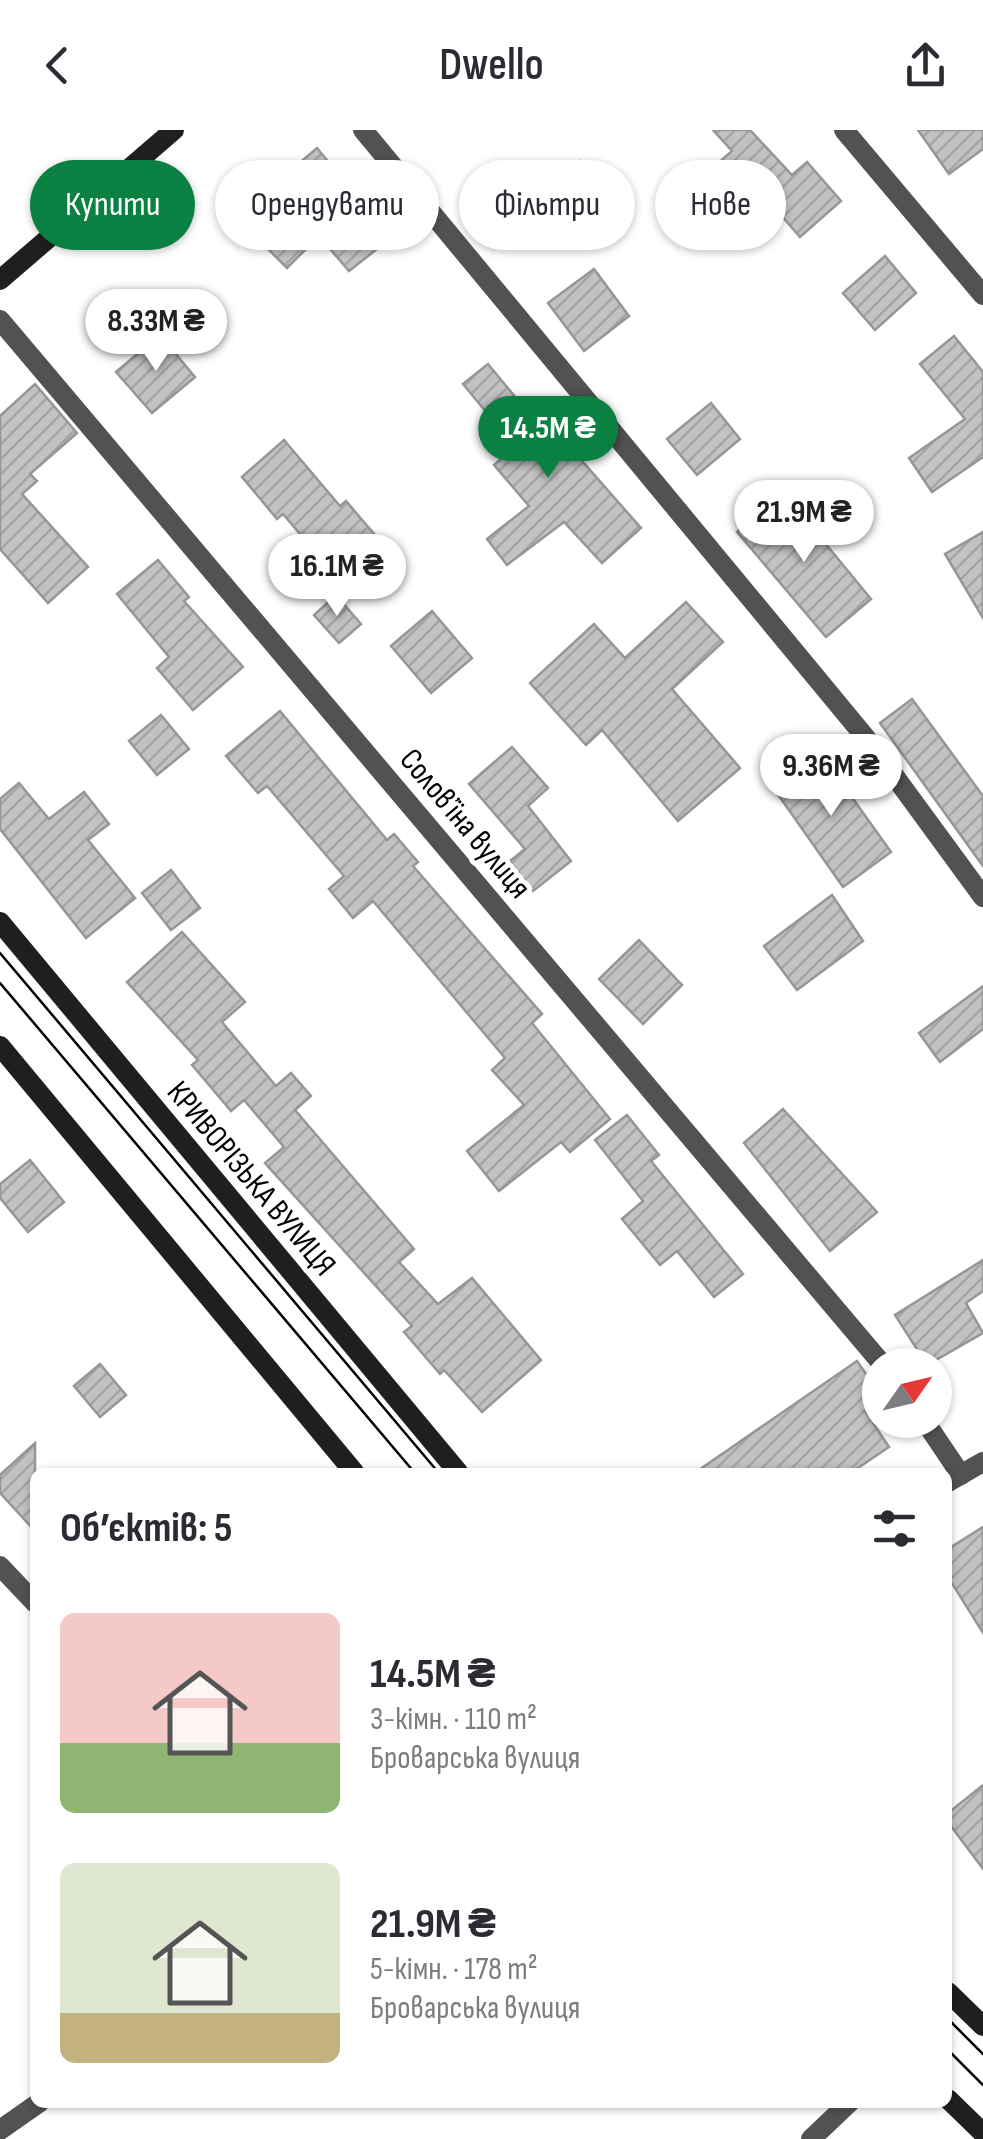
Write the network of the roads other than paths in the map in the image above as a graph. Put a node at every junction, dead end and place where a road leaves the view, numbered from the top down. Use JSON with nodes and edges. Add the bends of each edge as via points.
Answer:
{"nodes":[{"id":1,"x":174,"y":130,"type":"edge"},
{"id":2,"x":362,"y":130,"type":"edge"},
{"id":3,"x":844,"y":130,"type":"edge"},
{"id":4,"x":0,"y":280,"type":"edge"},
{"id":5,"x":983,"y":295,"type":"edge"},
{"id":6,"x":0,"y":320,"type":"edge"},
{"id":7,"x":983,"y":897,"type":"edge"},
{"id":8,"x":0,"y":922,"type":"edge"},
{"id":9,"x":0,"y":1046,"type":"edge"},
{"id":10,"x":869,"y":1348,"type":"edge"},
{"id":11,"x":933,"y":1438,"type":"edge"},
{"id":12,"x":983,"y":1462,"type":"edge"},
{"id":13,"x":351,"y":1468,"type":"edge"},
{"id":14,"x":455,"y":1468,"type":"edge"},
{"id":15,"x":948,"y":1468,"type":"edge"},
{"id":16,"x":954,"y":1479,"type":"edge"},
{"id":17,"x":0,"y":1566,"type":"edge"},
{"id":18,"x":30,"y":1598,"type":"edge"},
{"id":19,"x":952,"y":1995,"type":"edge"},
{"id":20,"x":978,"y":2013,"type":"edge"},
{"id":21,"x":952,"y":2104,"type":"edge"},
{"id":22,"x":31,"y":2108,"type":"edge"},
{"id":23,"x":844,"y":2108,"type":"edge"},
{"id":24,"x":0,"y":2130,"type":"edge"},
{"id":25,"x":983,"y":2133,"type":"edge"},
{"id":26,"x":811,"y":2139,"type":"edge"}],
"edges":[{"from":1,"to":4,"type":"main road"},
{"from":2,"to":7,"type":"street","via":[[871,744]]},
{"from":3,"to":5,"type":"street"},
{"from":6,"to":10,"type":"street","name":"Соловʼїна вулиця"},
{"from":8,"to":14,"type":"main road","name":"КРИВОРІЗЬКА ВУЛИЦЯ"},
{"from":9,"to":13,"type":"main road"},
{"from":11,"to":15,"type":"street"},
{"from":12,"to":16,"type":"street"},
{"from":17,"to":18,"type":"street"},
{"from":19,"to":20,"type":"main road"},
{"from":21,"to":25,"type":"main road"},
{"from":22,"to":24,"type":"street"},
{"from":23,"to":26,"type":"street"}]}
